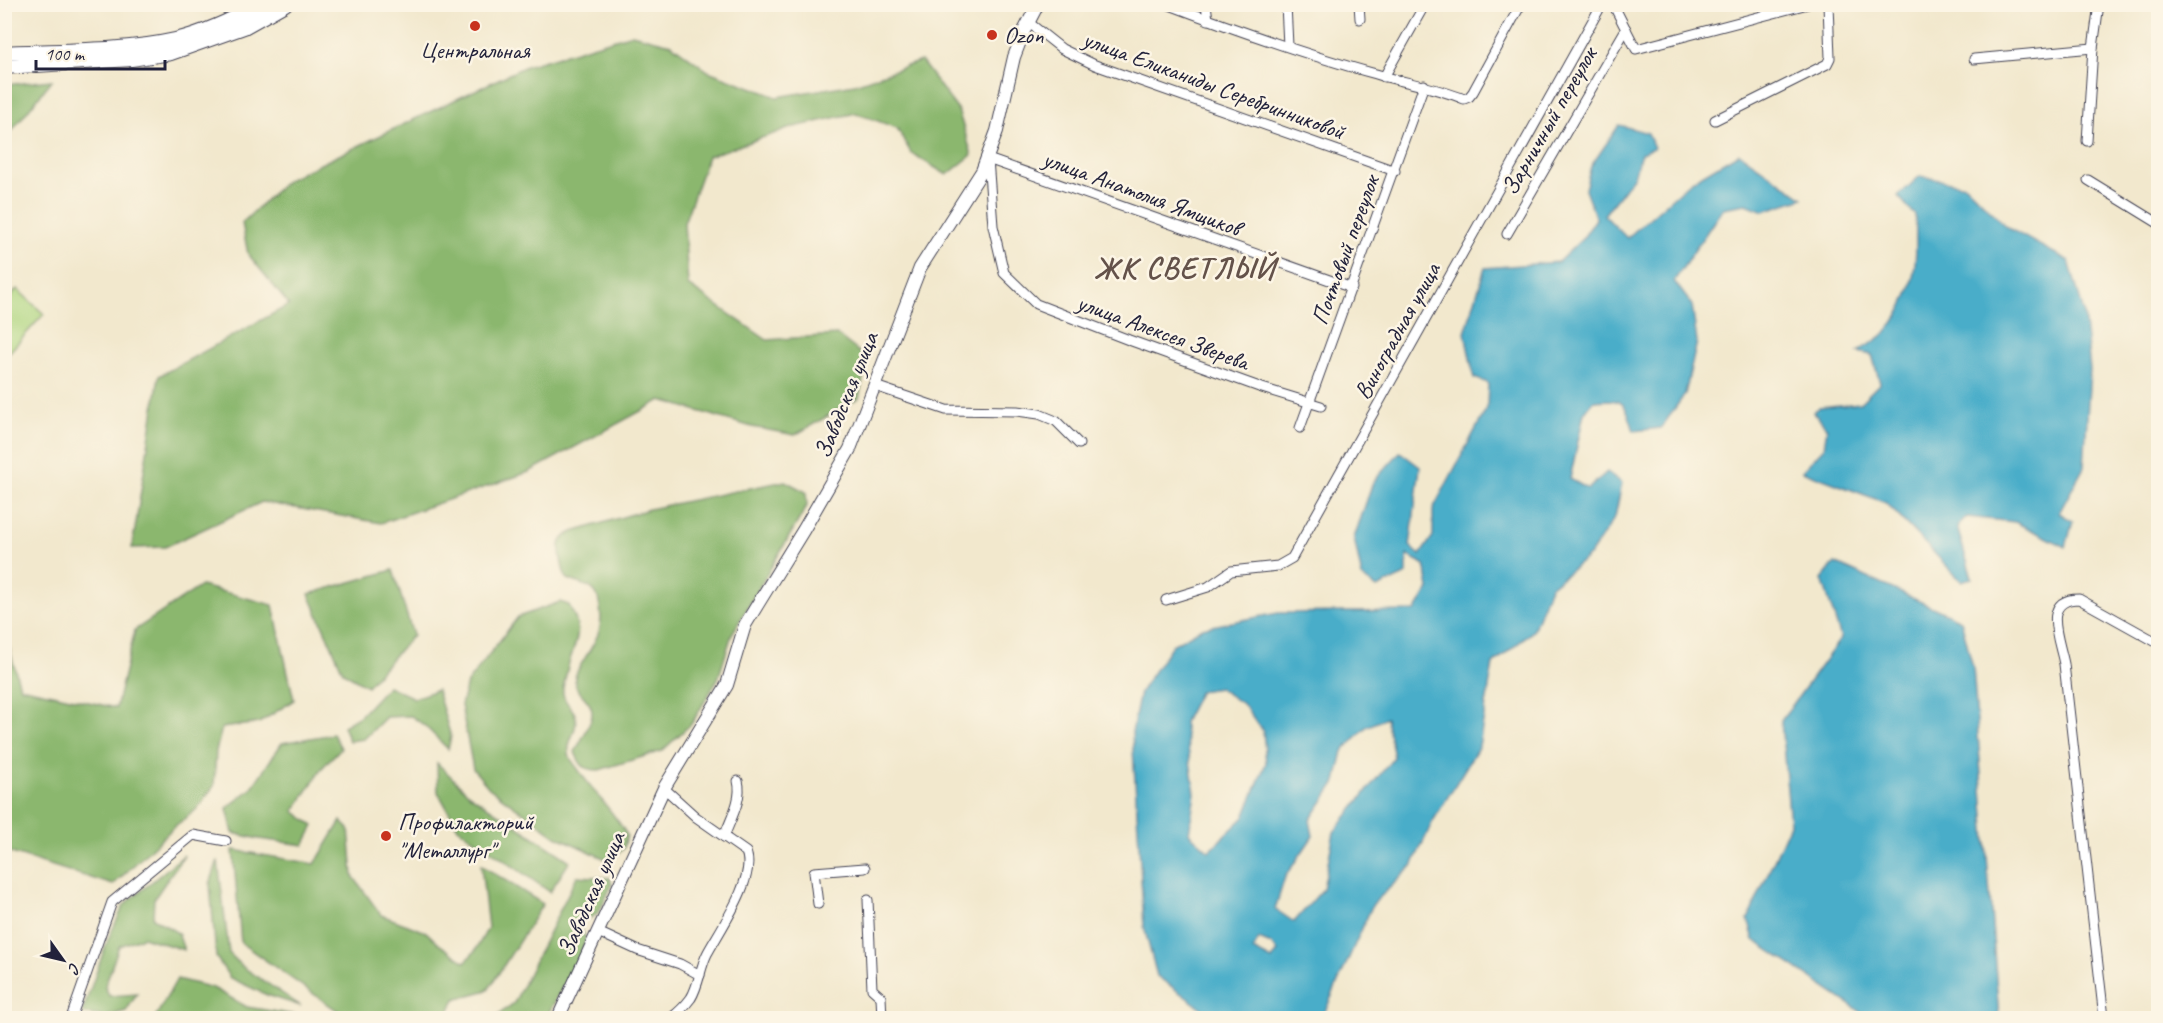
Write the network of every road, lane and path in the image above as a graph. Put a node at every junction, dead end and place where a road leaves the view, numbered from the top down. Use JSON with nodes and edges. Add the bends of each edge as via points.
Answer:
{"nodes":[{"id":1,"x":261,"y":4,"type":"edge"},
{"id":2,"x":285,"y":4,"type":"edge"},
{"id":3,"x":1038,"y":4,"type":"edge"},
{"id":4,"x":1167,"y":4,"type":"edge"},
{"id":5,"x":1206,"y":4,"type":"edge"},
{"id":6,"x":1286,"y":4,"type":"edge"},
{"id":7,"x":1359,"y":4,"type":"edge"},
{"id":8,"x":1425,"y":4,"type":"edge"},
{"id":9,"x":1521,"y":4,"type":"edge"},
{"id":10,"x":1602,"y":4,"type":"edge"},
{"id":11,"x":1613,"y":4,"type":"edge"},
{"id":12,"x":1808,"y":4,"type":"edge"},
{"id":13,"x":2099,"y":4,"type":"edge"},
{"id":14,"x":1828,"y":8,"type":"edge"},
{"id":15,"x":1360,"y":19,"type":"dead end"},
{"id":16,"x":1208,"y":20,"type":"junction"},
{"id":17,"x":1028,"y":22,"type":"junction"},
{"id":18,"x":1626,"y":28,"type":"junction"},
{"id":19,"x":1288,"y":46,"type":"junction"},
{"id":20,"x":2093,"y":48,"type":"junction"},
{"id":21,"x":4,"y":53,"type":"edge"},
{"id":22,"x":1974,"y":59,"type":"dead end"},
{"id":23,"x":4,"y":67,"type":"edge"},
{"id":24,"x":1384,"y":76,"type":"junction"},
{"id":25,"x":1424,"y":85,"type":"junction"},
{"id":26,"x":1714,"y":120,"type":"dead end"},
{"id":27,"x":2087,"y":141,"type":"dead end"},
{"id":28,"x":988,"y":159,"type":"junction"},
{"id":29,"x":1395,"y":171,"type":"junction"},
{"id":30,"x":2088,"y":180,"type":"dead end"},
{"id":31,"x":2158,"y":223,"type":"edge"},
{"id":32,"x":1507,"y":234,"type":"dead end"},
{"id":33,"x":1352,"y":288,"type":"junction"},
{"id":34,"x":875,"y":386,"type":"junction"},
{"id":35,"x":1310,"y":402,"type":"junction"},
{"id":36,"x":1321,"y":406,"type":"dead end"},
{"id":37,"x":1300,"y":428,"type":"dead end"},
{"id":38,"x":1079,"y":444,"type":"dead end"},
{"id":39,"x":1166,"y":600,"type":"dead end"},
{"id":40,"x":2158,"y":643,"type":"edge"},
{"id":41,"x":738,"y":781,"type":"dead end"},
{"id":42,"x":664,"y":788,"type":"junction"},
{"id":43,"x":724,"y":837,"type":"junction"},
{"id":44,"x":226,"y":841,"type":"dead end"},
{"id":45,"x":865,"y":868,"type":"dead end"},
{"id":46,"x":868,"y":900,"type":"dead end"},
{"id":47,"x":818,"y":904,"type":"dead end"},
{"id":48,"x":598,"y":932,"type":"junction"},
{"id":49,"x":700,"y":975,"type":"junction"},
{"id":50,"x":71,"y":1018,"type":"edge"},
{"id":51,"x":558,"y":1018,"type":"edge"},
{"id":52,"x":671,"y":1018,"type":"edge"},
{"id":53,"x":882,"y":1018,"type":"edge"},
{"id":54,"x":2104,"y":1018,"type":"edge"}],
"edges":[{"from":1,"to":21,"type":"main road","via":[[240,16],[176,39],[132,46]]},
{"from":2,"to":23,"type":"main road","via":[[244,27],[171,53]]},
{"from":3,"to":17,"type":"street","name":"Заводская улица"},
{"from":4,"to":16,"type":"street"},
{"from":5,"to":16,"type":"street"},
{"from":6,"to":19,"type":"street"},
{"from":7,"to":15,"type":"street"},
{"from":8,"to":24,"type":"street"},
{"from":9,"to":25,"type":"street","via":[[1469,97],[1464,99]]},
{"from":10,"to":39,"type":"street","name":"Виноградная улица","via":[[1292,558],[1278,566],[1231,571],[1208,587]]},
{"from":11,"to":18,"type":"street"},
{"from":12,"to":18,"type":"street","via":[[1636,49]]},
{"from":13,"to":20,"type":"street"},
{"from":14,"to":26,"type":"street","via":[[1827,64]]},
{"from":16,"to":19,"type":"street"},
{"from":17,"to":28,"type":"street","name":"Заводская улица","via":[[1014,57]]},
{"from":17,"to":29,"type":"street","name":"улица Еликаниды Серебринниковой","via":[[1062,49],[1095,65]]},
{"from":18,"to":32,"type":"street","name":"Зарничный переулок"},
{"from":19,"to":24,"type":"street"},
{"from":20,"to":22,"type":"street"},
{"from":20,"to":27,"type":"street"},
{"from":24,"to":25,"type":"street"},
{"from":25,"to":29,"type":"street","name":"Почтовый переулок"},
{"from":28,"to":33,"type":"street","name":"улица Анатолия Ямщиков"},
{"from":28,"to":34,"type":"street","name":"Заводская улица","via":[[920,268]]},
{"from":28,"to":35,"type":"street","name":"улица Алексея Зверева","via":[[993,226],[1004,273],[1042,308]]},
{"from":29,"to":33,"type":"street","name":"Почтовый переулок"},
{"from":30,"to":31,"type":"street"},
{"from":33,"to":35,"type":"street","name":"Почтовый переулок"},
{"from":34,"to":38,"type":"street","via":[[946,410],[1039,414],[1056,421]]},
{"from":34,"to":42,"type":"street","name":"Заводская улица","via":[[844,460],[745,625],[723,692]]},
{"from":35,"to":36,"type":"street","name":"улица Алексея Зверева"},
{"from":35,"to":37,"type":"street","name":"Почтовый переулок"},
{"from":40,"to":54,"type":"street","via":[[2079,599],[2066,600],[2056,610],[2054,621],[2065,675]]},
{"from":41,"to":43,"type":"street","via":[[739,794]]},
{"from":42,"to":43,"type":"street"},
{"from":42,"to":48,"type":"street","name":"Заводская улица"},
{"from":43,"to":49,"type":"street","via":[[746,852],[748,864]]},
{"from":44,"to":50,"type":"street","via":[[193,835],[112,902]]},
{"from":45,"to":47,"type":"street","via":[[814,872]]},
{"from":46,"to":53,"type":"street","via":[[872,989],[881,997]]},
{"from":48,"to":49,"type":"street"},
{"from":48,"to":51,"type":"street","name":"Заводская улица"},
{"from":49,"to":52,"type":"street","via":[[690,999]]}]}
